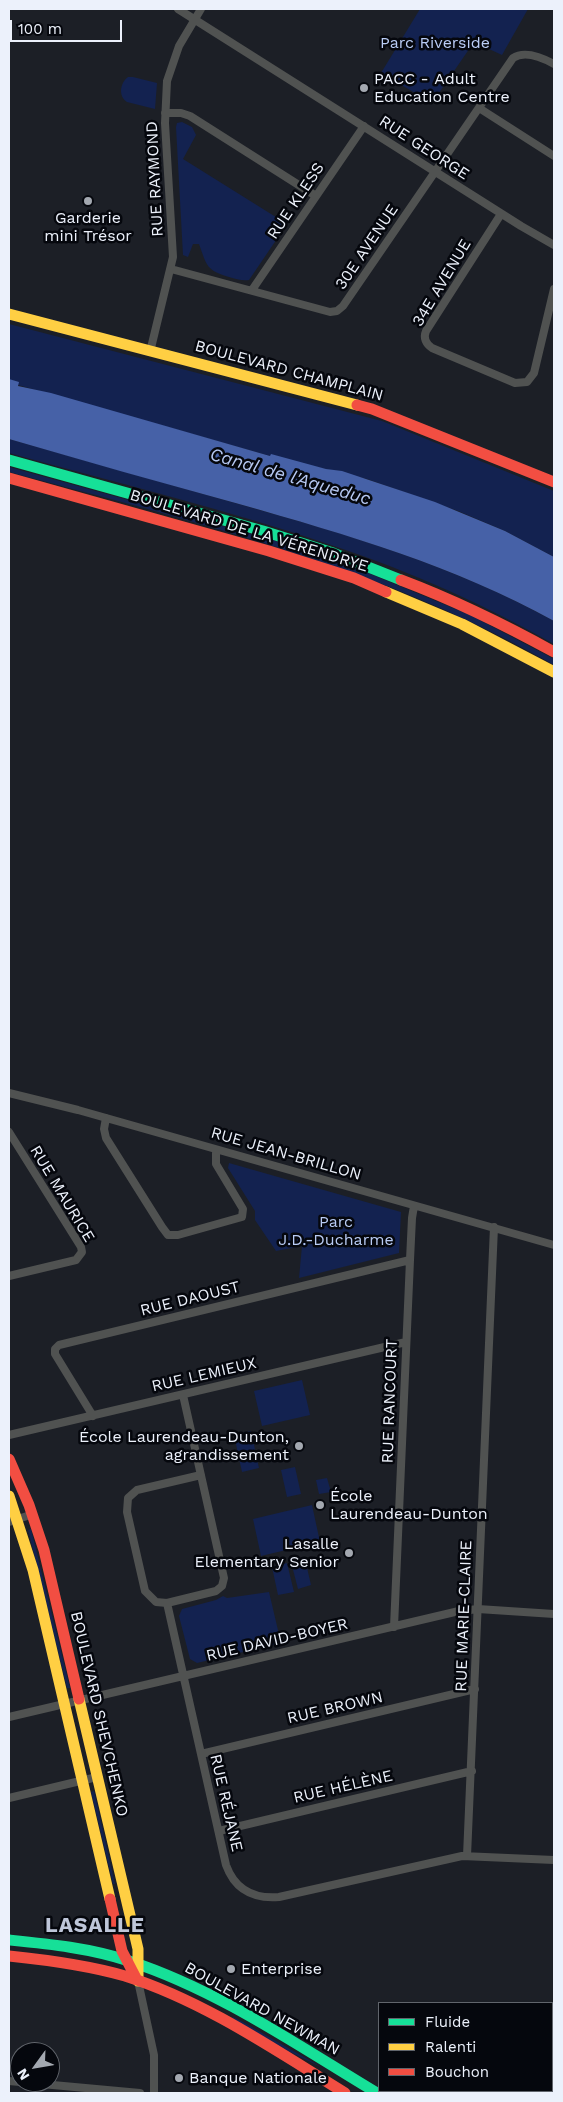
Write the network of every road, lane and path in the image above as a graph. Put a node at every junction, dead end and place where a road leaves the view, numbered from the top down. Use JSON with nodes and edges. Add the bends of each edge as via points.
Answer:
{"nodes":[{"id":1,"x":178,"y":9,"type":"edge"},
{"id":2,"x":201,"y":9,"type":"edge"},
{"id":3,"x":194,"y":19,"type":"junction"},
{"id":4,"x":554,"y":64,"type":"edge"},
{"id":5,"x":479,"y":108,"type":"junction"},
{"id":6,"x":165,"y":113,"type":"junction"},
{"id":7,"x":364,"y":126,"type":"junction"},
{"id":8,"x":554,"y":156,"type":"edge"},
{"id":9,"x":435,"y":172,"type":"junction"},
{"id":10,"x":316,"y":196,"type":"junction"},
{"id":11,"x":501,"y":214,"type":"junction"},
{"id":12,"x":554,"y":245,"type":"edge"},
{"id":13,"x":171,"y":269,"type":"junction"},
{"id":14,"x":554,"y":289,"type":"edge"},
{"id":15,"x":252,"y":290,"type":"junction"},
{"id":16,"x":9,"y":314,"type":"edge"},
{"id":17,"x":150,"y":352,"type":"junction"},
{"id":18,"x":9,"y":460,"type":"edge"},
{"id":19,"x":9,"y":478,"type":"edge"},
{"id":20,"x":554,"y":482,"type":"edge"},
{"id":21,"x":554,"y":652,"type":"edge"},
{"id":22,"x":554,"y":672,"type":"edge"},
{"id":23,"x":9,"y":1093,"type":"edge"},
{"id":24,"x":106,"y":1118,"type":"junction"},
{"id":25,"x":9,"y":1132,"type":"edge"},
{"id":26,"x":216,"y":1150,"type":"junction"},
{"id":27,"x":414,"y":1206,"type":"junction"},
{"id":28,"x":494,"y":1227,"type":"junction"},
{"id":29,"x":554,"y":1245,"type":"edge"},
{"id":30,"x":410,"y":1260,"type":"junction"},
{"id":31,"x":9,"y":1276,"type":"edge"},
{"id":32,"x":406,"y":1342,"type":"junction"},
{"id":33,"x":183,"y":1395,"type":"junction"},
{"id":34,"x":93,"y":1416,"type":"junction"},
{"id":35,"x":9,"y":1435,"type":"edge"},
{"id":36,"x":9,"y":1459,"type":"edge"},
{"id":37,"x":201,"y":1475,"type":"junction"},
{"id":38,"x":9,"y":1496,"type":"edge"},
{"id":39,"x":32,"y":1514,"type":"junction"},
{"id":40,"x":13,"y":1520,"type":"edge"},
{"id":41,"x":167,"y":1603,"type":"junction"},
{"id":42,"x":478,"y":1609,"type":"junction"},
{"id":43,"x":554,"y":1614,"type":"edge"},
{"id":44,"x":394,"y":1627,"type":"junction"},
{"id":45,"x":183,"y":1675,"type":"junction"},
{"id":46,"x":475,"y":1690,"type":"junction"},
{"id":47,"x":79,"y":1700,"type":"junction"},
{"id":48,"x":64,"y":1704,"type":"junction"},
{"id":49,"x":9,"y":1717,"type":"edge"},
{"id":50,"x":201,"y":1754,"type":"junction"},
{"id":51,"x":472,"y":1771,"type":"junction"},
{"id":52,"x":98,"y":1777,"type":"junction"},
{"id":53,"x":82,"y":1781,"type":"junction"},
{"id":54,"x":9,"y":1798,"type":"edge"},
{"id":55,"x":219,"y":1830,"type":"junction"},
{"id":56,"x":467,"y":1856,"type":"junction"},
{"id":57,"x":554,"y":1860,"type":"edge"},
{"id":58,"x":119,"y":1937,"type":"junction"},
{"id":59,"x":9,"y":1940,"type":"edge"},
{"id":60,"x":102,"y":1954,"type":"junction"},
{"id":61,"x":9,"y":1956,"type":"edge"},
{"id":62,"x":133,"y":1963,"type":"junction"},
{"id":63,"x":138,"y":1981,"type":"junction"},
{"id":64,"x":60,"y":2089,"type":"edge"},
{"id":65,"x":140,"y":2093,"type":"edge"},
{"id":66,"x":154,"y":2093,"type":"edge"},
{"id":67,"x":345,"y":2093,"type":"edge"},
{"id":68,"x":377,"y":2093,"type":"edge"}],
"edges":[{"from":1,"to":3,"type":"street","name":"RUE GEORGE"},
{"from":2,"to":3,"type":"street","name":"RUE RAYMOND"},
{"from":3,"to":6,"type":"street","name":"RUE RAYMOND","via":[[170,69]]},
{"from":3,"to":7,"type":"street","name":"RUE GEORGE"},
{"from":4,"to":5,"type":"street","name":"30E AVENUE","via":[[536,56],[516,56]]},
{"from":5,"to":8,"type":"street"},
{"from":5,"to":9,"type":"street","name":"30E AVENUE"},
{"from":6,"to":10,"type":"street","via":[[190,116]]},
{"from":6,"to":13,"type":"street","name":"RUE RAYMOND"},
{"from":7,"to":9,"type":"street","name":"RUE GEORGE"},
{"from":7,"to":10,"type":"street","name":"RUE KLESS"},
{"from":9,"to":11,"type":"street","name":"RUE GEORGE"},
{"from":9,"to":15,"type":"street","name":"30E AVENUE","via":[[340,309],[330,312]]},
{"from":10,"to":15,"type":"street","name":"RUE KLESS"},
{"from":11,"to":12,"type":"street","name":"RUE GEORGE"},
{"from":11,"to":14,"type":"street","name":"34E AVENUE","via":[[426,331],[426,343],[515,383],[527,382],[534,374]]},
{"from":13,"to":15,"type":"street","name":"30E AVENUE"},
{"from":13,"to":17,"type":"street","name":"RUE RAYMOND"},
{"from":16,"to":17,"type":"main road","name":"BOULEVARD CHAMPLAIN"},
{"from":17,"to":20,"type":"main road","name":"BOULEVARD CHAMPLAIN","via":[[372,409]]},
{"from":18,"to":21,"type":"main road","name":"BOULEVARD DE LA VÉRENDRYE","via":[[333,552],[444,597]]},
{"from":19,"to":22,"type":"main road","name":"BOULEVARD DE LA VÉRENDRYE","via":[[354,578],[462,624]]},
{"from":23,"to":24,"type":"street","name":"RUE JEAN-BRILLON"},
{"from":24,"to":26,"type":"street","name":"RUE JEAN-BRILLON"},
{"from":24,"to":26,"type":"street","via":[[106,1138],[168,1235],[242,1217],[241,1204],[216,1164]]},
{"from":25,"to":31,"type":"street","name":"RUE MAURICE","via":[[82,1252],[76,1260]]},
{"from":26,"to":27,"type":"street","name":"RUE JEAN-BRILLON"},
{"from":27,"to":28,"type":"street","name":"RUE JEAN-BRILLON"},
{"from":27,"to":30,"type":"street","name":"RUE RANCOURT"},
{"from":28,"to":29,"type":"street","name":"RUE JEAN-BRILLON"},
{"from":28,"to":42,"type":"street","name":"RUE MARIE-CLAIRE"},
{"from":30,"to":32,"type":"street","name":"RUE RANCOURT"},
{"from":30,"to":34,"type":"street","name":"RUE DAOUST","via":[[58,1345],[55,1354]]},
{"from":32,"to":33,"type":"street","name":"RUE LEMIEUX"},
{"from":32,"to":44,"type":"street","name":"RUE RANCOURT"},
{"from":33,"to":34,"type":"street","name":"RUE LEMIEUX"},
{"from":33,"to":37,"type":"street"},
{"from":34,"to":35,"type":"street","name":"RUE LEMIEUX"},
{"from":36,"to":39,"type":"main road","name":"BOULEVARD SHEVCHENKO"},
{"from":37,"to":41,"type":"street","via":[[224,1582],[216,1591]]},
{"from":37,"to":41,"type":"street","via":[[137,1490],[128,1498],[127,1512],[145,1591],[156,1602]]},
{"from":38,"to":40,"type":"main road","name":"BOULEVARD SHEVCHENKO"},
{"from":39,"to":40,"type":"street"},
{"from":39,"to":47,"type":"main road","name":"BOULEVARD SHEVCHENKO","via":[[44,1550]]},
{"from":40,"to":48,"type":"main road","name":"BOULEVARD SHEVCHENKO","via":[[33,1570]]},
{"from":41,"to":45,"type":"street","name":"RUE RÉJANE"},
{"from":42,"to":43,"type":"street","name":"RUE DAVID-BOYER"},
{"from":42,"to":44,"type":"street","name":"RUE DAVID-BOYER"},
{"from":42,"to":46,"type":"street","name":"RUE MARIE-CLAIRE"},
{"from":44,"to":45,"type":"street","name":"RUE DAVID-BOYER"},
{"from":45,"to":47,"type":"street","name":"RUE DAVID-BOYER"},
{"from":45,"to":50,"type":"street","name":"RUE RÉJANE"},
{"from":46,"to":50,"type":"street","name":"RUE BROWN"},
{"from":46,"to":51,"type":"street","name":"RUE MARIE-CLAIRE"},
{"from":47,"to":48,"type":"street","name":"RUE DAVID-BOYER"},
{"from":47,"to":52,"type":"main road","name":"BOULEVARD SHEVCHENKO"},
{"from":48,"to":49,"type":"street","name":"RUE DAVID-BOYER"},
{"from":48,"to":53,"type":"main road","name":"BOULEVARD SHEVCHENKO"},
{"from":50,"to":55,"type":"street","name":"RUE RÉJANE"},
{"from":51,"to":55,"type":"street","name":"RUE HÉLÈNE"},
{"from":51,"to":56,"type":"street","name":"RUE MARIE-CLAIRE"},
{"from":52,"to":53,"type":"street"},
{"from":52,"to":62,"type":"main road","name":"BOULEVARD SHEVCHENKO","via":[[138,1949]]},
{"from":53,"to":54,"type":"street"},
{"from":53,"to":58,"type":"main road","name":"BOULEVARD SHEVCHENKO"},
{"from":55,"to":56,"type":"street","name":"RUE RÉJANE","via":[[232,1878],[251,1894],[267,1898]]},
{"from":56,"to":57,"type":"street","name":"RUE RÉJANE"},
{"from":58,"to":60,"type":"main road","via":[[115,1945]]},
{"from":58,"to":62,"type":"main road","name":"BOULEVARD SHEVCHENKO","via":[[122,1950]]},
{"from":59,"to":60,"type":"main road","name":"BOULEVARD NEWMAN"},
{"from":60,"to":62,"type":"main road","name":"BOULEVARD NEWMAN"},
{"from":61,"to":63,"type":"main road","name":"BOULEVARD NEWMAN","via":[[65,1962]]},
{"from":62,"to":63,"type":"main road","name":"BOULEVARD SHEVCHENKO"},
{"from":62,"to":68,"type":"main road","name":"BOULEVARD NEWMAN","via":[[212,1997]]},
{"from":63,"to":66,"type":"street","name":"BOULEVARD SHEVCHENKO","via":[[155,2060]]},
{"from":63,"to":67,"type":"main road","name":"BOULEVARD NEWMAN","via":[[218,2017]]},
{"from":64,"to":65,"type":"street"}]}
